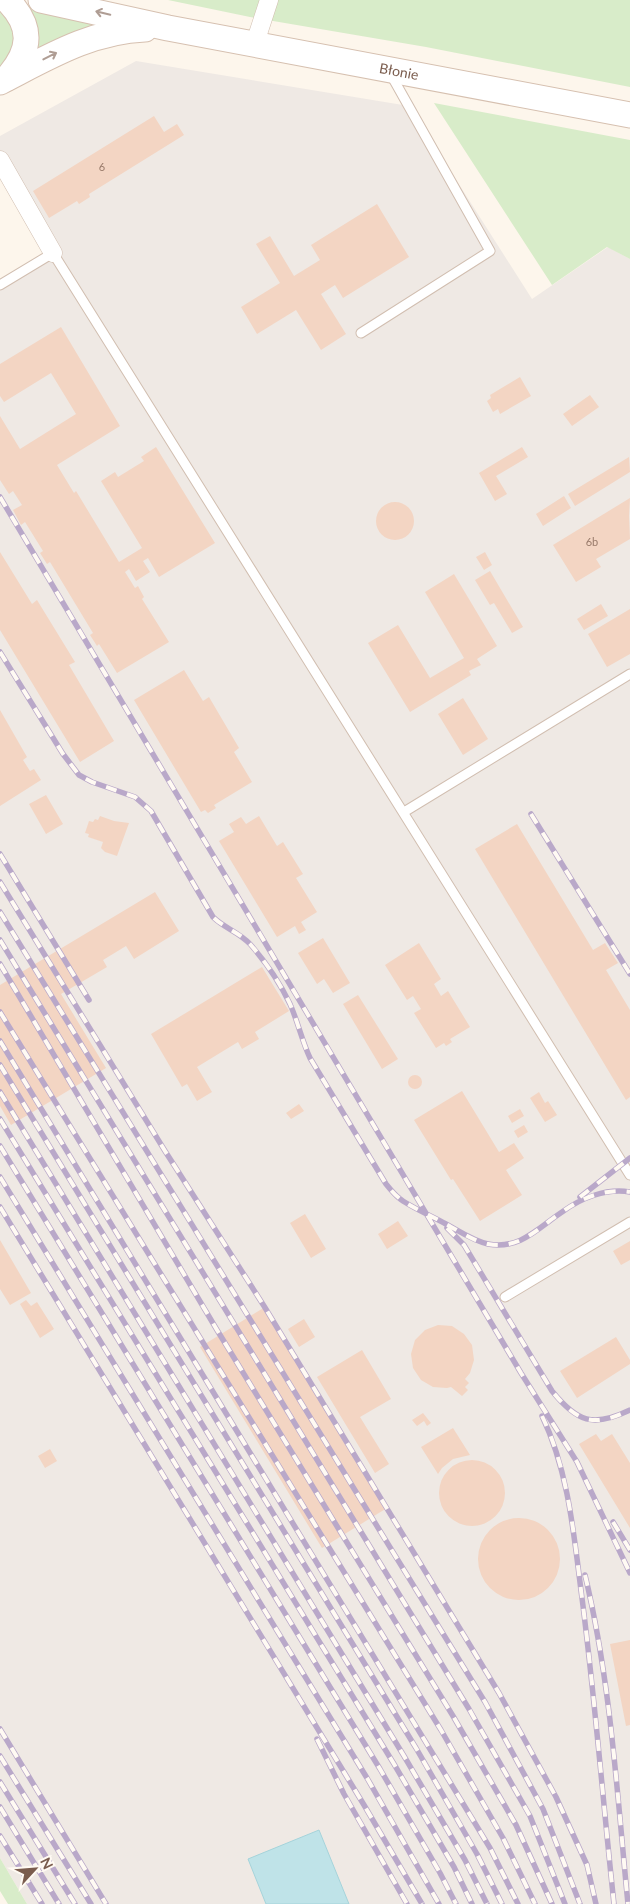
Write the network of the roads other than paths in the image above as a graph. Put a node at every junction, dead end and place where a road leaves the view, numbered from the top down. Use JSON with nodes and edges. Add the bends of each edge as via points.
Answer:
{"nodes":[{"id":1,"x":7,"y":0,"type":"edge"},
{"id":2,"x":41,"y":0,"type":"edge"},
{"id":3,"x":269,"y":0,"type":"edge"},
{"id":4,"x":168,"y":28,"type":"junction"},
{"id":5,"x":256,"y":43,"type":"junction"},
{"id":6,"x":388,"y":69,"type":"junction"},
{"id":7,"x":3,"y":80,"type":"edge"},
{"id":8,"x":630,"y":115,"type":"edge"},
{"id":9,"x":0,"y":160,"type":"edge"},
{"id":10,"x":53,"y":253,"type":"junction"},
{"id":11,"x":0,"y":285,"type":"edge"},
{"id":12,"x":361,"y":333,"type":"dead end"},
{"id":13,"x":630,"y":674,"type":"edge"},
{"id":14,"x":404,"y":812,"type":"junction"},
{"id":15,"x":630,"y":1175,"type":"edge"},
{"id":16,"x":630,"y":1222,"type":"edge"},
{"id":17,"x":505,"y":1297,"type":"dead end"}],
"edges":[{"from":1,"to":7,"type":"street","via":[[20,17],[26,43],[18,66]]},
{"from":4,"to":2,"type":"street","name":"Błonie","one_way":true},
{"from":3,"to":5,"type":"street"},
{"from":4,"to":5,"type":"street","name":"Błonie"},
{"from":7,"to":4,"type":"street","name":"Błonie","one_way":true,"via":[[89,39],[130,30]]},
{"from":5,"to":6,"type":"street","name":"Błonie"},
{"from":6,"to":8,"type":"street","name":"Błonie"},
{"from":6,"to":12,"type":"lane","via":[[490,251]]},
{"from":9,"to":10,"type":"street"},
{"from":10,"to":11,"type":"lane"},
{"from":10,"to":14,"type":"lane"},
{"from":13,"to":14,"type":"lane"},
{"from":14,"to":15,"type":"lane"},
{"from":16,"to":17,"type":"lane"}]}
